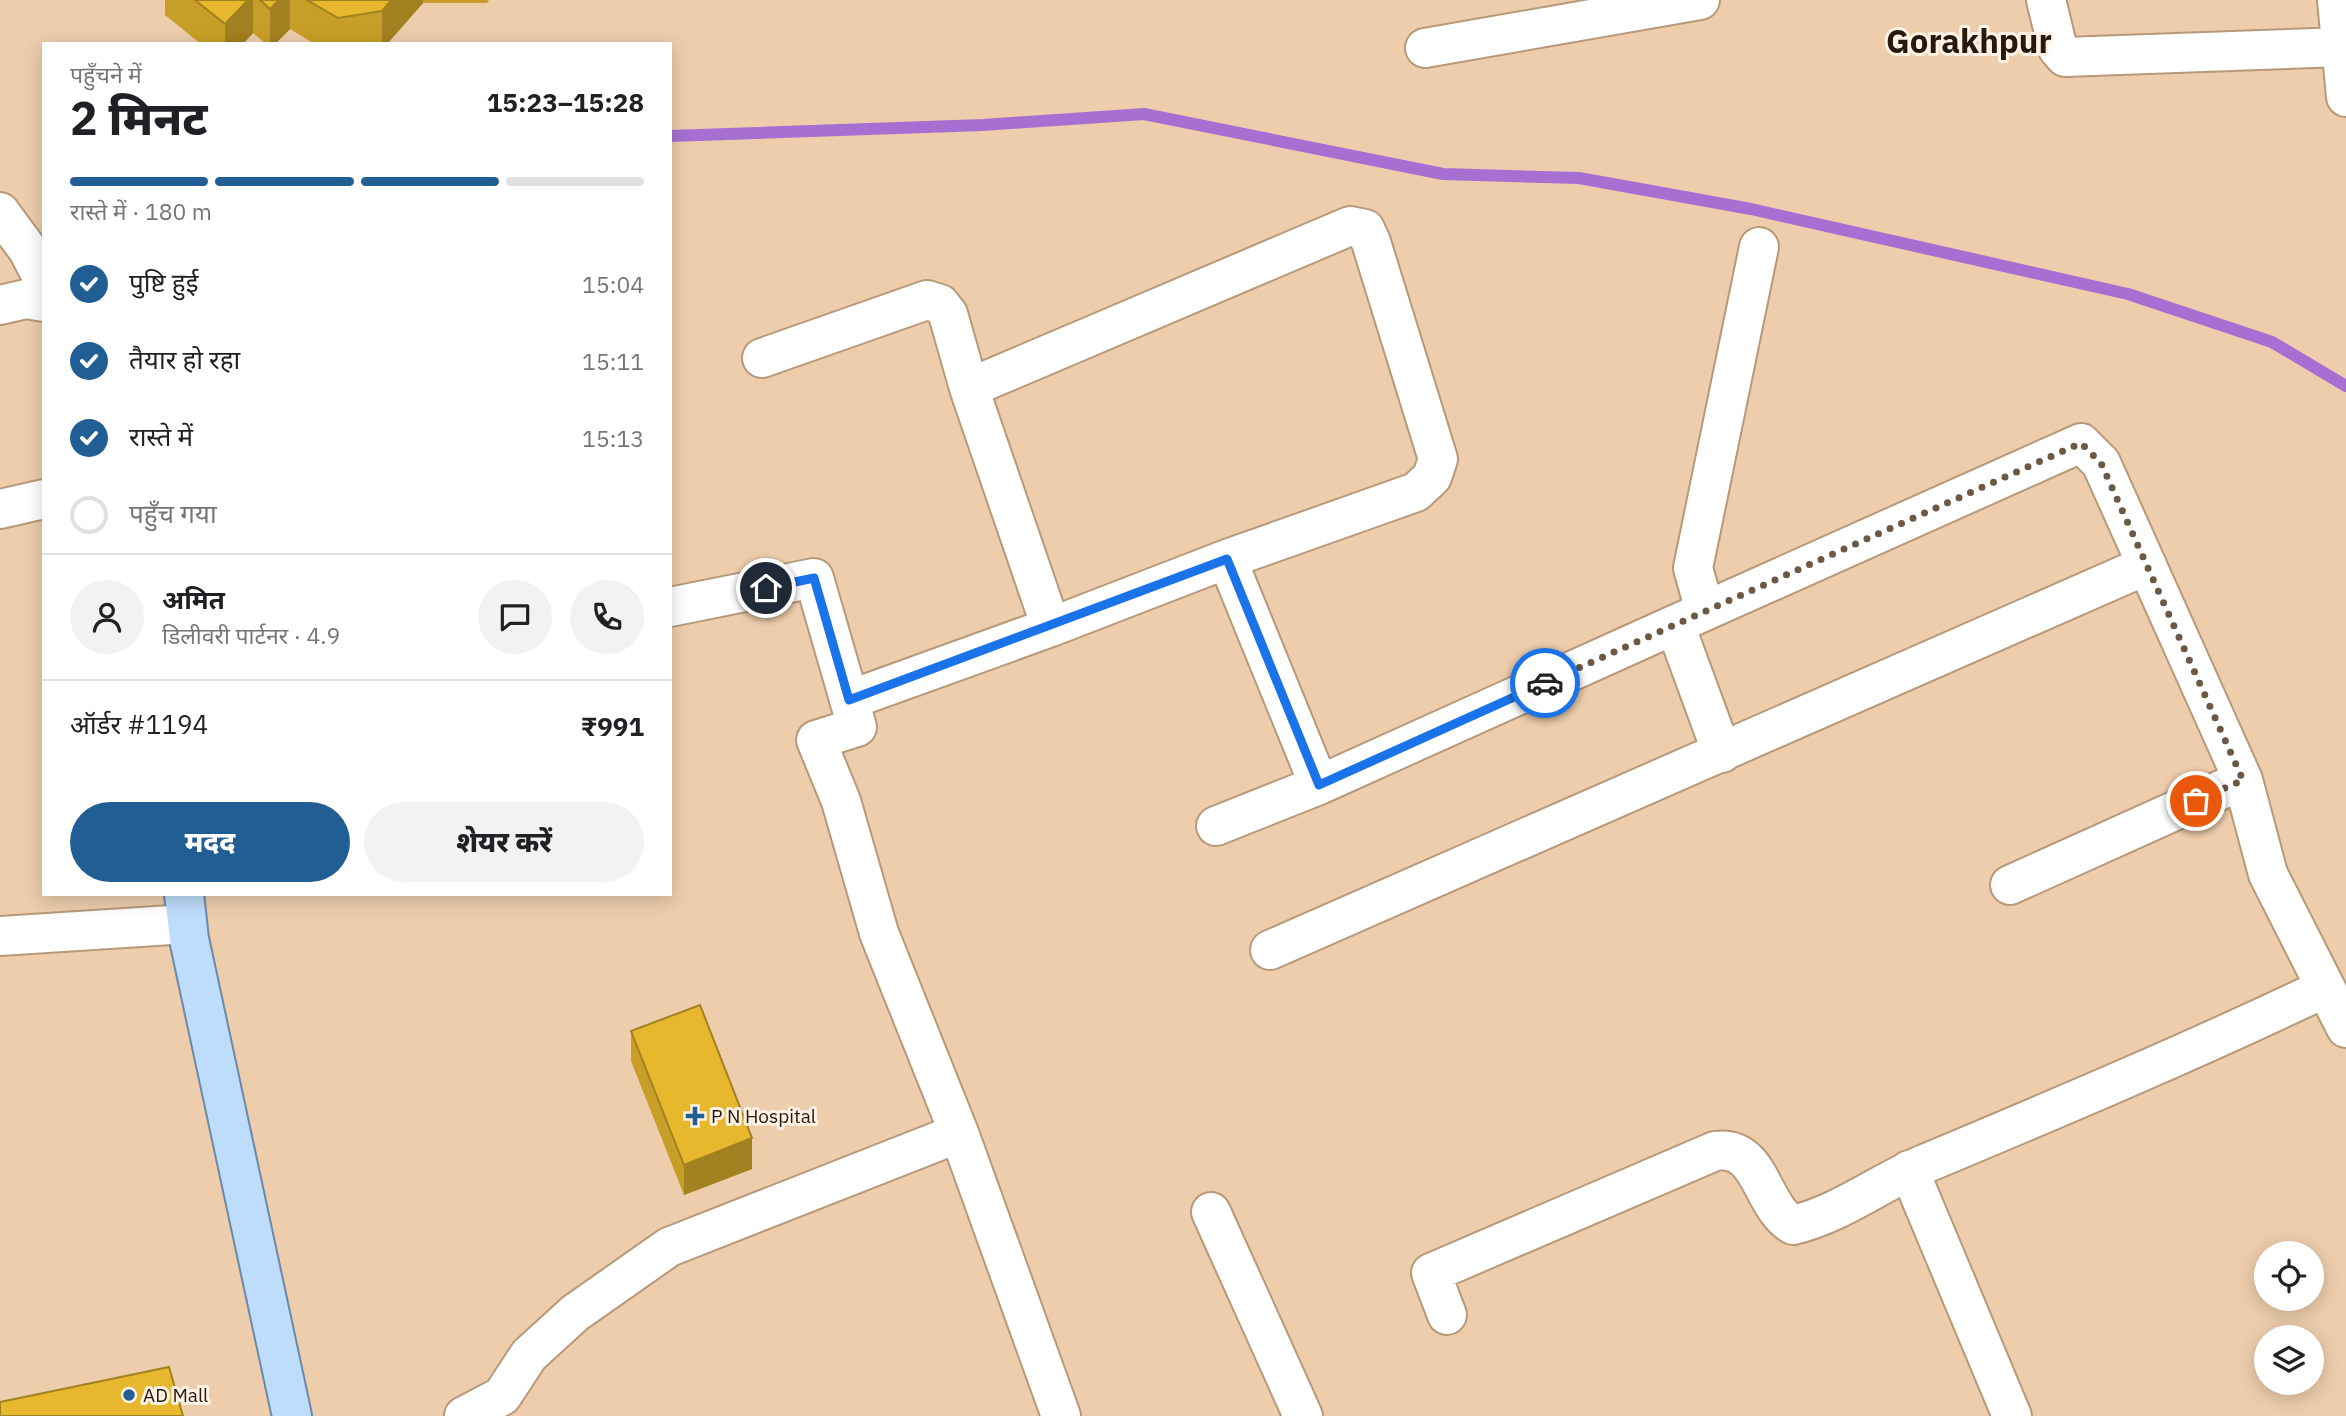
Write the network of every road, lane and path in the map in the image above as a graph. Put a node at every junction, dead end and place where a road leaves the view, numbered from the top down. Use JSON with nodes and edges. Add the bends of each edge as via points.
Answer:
{"nodes":[{"id":1,"x":1700,"y":0,"type":"edge"},
{"id":2,"x":2046,"y":0,"type":"edge"},
{"id":3,"x":2337,"y":0,"type":"edge"},
{"id":4,"x":2342,"y":47,"type":"junction"},
{"id":5,"x":1425,"y":48,"type":"dead end"},
{"id":6,"x":2346,"y":97,"type":"edge"},
{"id":7,"x":0,"y":212,"type":"edge"},
{"id":8,"x":1759,"y":247,"type":"dead end"},
{"id":9,"x":42,"y":286,"type":"edge"},
{"id":10,"x":0,"y":305,"type":"edge"},
{"id":11,"x":762,"y":358,"type":"dead end"},
{"id":12,"x":969,"y":388,"type":"junction"},
{"id":13,"x":42,"y":499,"type":"edge"},
{"id":14,"x":0,"y":509,"type":"edge"},
{"id":15,"x":1227,"y":559,"type":"junction"},
{"id":16,"x":2147,"y":565,"type":"junction"},
{"id":17,"x":672,"y":607,"type":"edge"},
{"id":18,"x":1690,"y":618,"type":"junction"},
{"id":19,"x":1051,"y":627,"type":"junction"},
{"id":20,"x":849,"y":700,"type":"junction"},
{"id":21,"x":1722,"y":753,"type":"junction"},
{"id":22,"x":2243,"y":780,"type":"junction"},
{"id":23,"x":1319,"y":785,"type":"junction"},
{"id":24,"x":1216,"y":826,"type":"dead end"},
{"id":25,"x":2010,"y":885,"type":"dead end"},
{"id":26,"x":186,"y":909,"type":"edge"},
{"id":27,"x":0,"y":936,"type":"edge"},
{"id":28,"x":1270,"y":950,"type":"dead end"},
{"id":29,"x":2325,"y":988,"type":"junction"},
{"id":30,"x":2346,"y":1028,"type":"edge"},
{"id":31,"x":959,"y":1133,"type":"junction"},
{"id":32,"x":1909,"y":1170,"type":"junction"},
{"id":33,"x":1211,"y":1212,"type":"dead end"},
{"id":34,"x":1447,"y":1315,"type":"dead end"},
{"id":35,"x":292,"y":1416,"type":"edge"},
{"id":36,"x":464,"y":1416,"type":"edge"},
{"id":37,"x":1061,"y":1416,"type":"edge"},
{"id":38,"x":1303,"y":1416,"type":"edge"},
{"id":39,"x":2012,"y":1416,"type":"edge"}],
"edges":[{"from":1,"to":5,"type":"street"},
{"from":2,"to":4,"type":"street","via":[[2058,49],[2065,57]]},
{"from":3,"to":4,"type":"street"},
{"from":4,"to":6,"type":"street"},
{"from":7,"to":9,"type":"street","via":[[28,250]]},
{"from":8,"to":18,"type":"street","via":[[1693,568]]},
{"from":9,"to":10,"type":"street","via":[[26,299]]},
{"from":11,"to":12,"type":"street","via":[[927,300],[940,303],[948,314]]},
{"from":12,"to":15,"type":"street","via":[[1350,226],[1365,229],[1438,459],[1432,477],[1416,492]]},
{"from":12,"to":19,"type":"street"},
{"from":13,"to":14,"type":"street"},
{"from":15,"to":19,"type":"street"},
{"from":15,"to":23,"type":"street"},
{"from":16,"to":18,"type":"street","via":[[2101,463],[2081,443]]},
{"from":16,"to":21,"type":"street"},
{"from":16,"to":22,"type":"street"},
{"from":17,"to":20,"type":"street","via":[[814,578]]},
{"from":18,"to":21,"type":"street"},
{"from":18,"to":23,"type":"street"},
{"from":19,"to":20,"type":"street"},
{"from":20,"to":31,"type":"street","via":[[857,727],[816,740],[841,801],[878,933]]},
{"from":21,"to":28,"type":"street"},
{"from":22,"to":25,"type":"street"},
{"from":22,"to":29,"type":"street","via":[[2268,874]]},
{"from":23,"to":24,"type":"street"},
{"from":26,"to":27,"type":"street"},
{"from":26,"to":35,"type":"main road"},
{"from":29,"to":30,"type":"street"},
{"from":29,"to":32,"type":"street","via":[[2189,1052]]},
{"from":31,"to":36,"type":"street","via":[[669,1247],[556,1330],[529,1355],[502,1396]]},
{"from":31,"to":37,"type":"street"},
{"from":32,"to":34,"type":"street","via":[[1817,1219],[1793,1225],[1781,1218],[1748,1159],[1727,1149],[1715,1151],[1432,1273]]},
{"from":32,"to":39,"type":"street"},
{"from":33,"to":38,"type":"street"}]}
